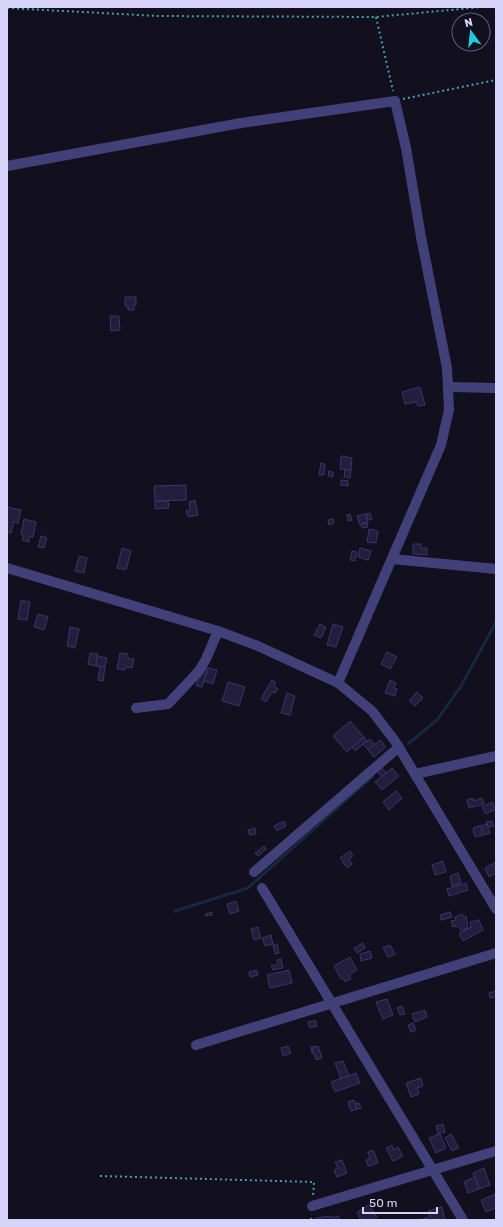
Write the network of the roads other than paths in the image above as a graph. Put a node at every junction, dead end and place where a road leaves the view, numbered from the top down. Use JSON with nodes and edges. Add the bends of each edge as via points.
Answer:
{"nodes":[{"id":1,"x":7,"y":166,"type":"edge"},
{"id":2,"x":450,"y":387,"type":"junction"},
{"id":3,"x":496,"y":388,"type":"edge"},
{"id":4,"x":392,"y":559,"type":"junction"},
{"id":5,"x":7,"y":568,"type":"edge"},
{"id":6,"x":496,"y":569,"type":"edge"},
{"id":7,"x":218,"y":631,"type":"junction"},
{"id":8,"x":338,"y":683,"type":"junction"},
{"id":9,"x":136,"y":708,"type":"dead end"},
{"id":10,"x":399,"y":747,"type":"junction"},
{"id":11,"x":496,"y":756,"type":"edge"},
{"id":12,"x":415,"y":774,"type":"junction"},
{"id":13,"x":254,"y":872,"type":"dead end"},
{"id":14,"x":262,"y":888,"type":"dead end"},
{"id":15,"x":496,"y":908,"type":"edge"},
{"id":16,"x":496,"y":953,"type":"edge"},
{"id":17,"x":332,"y":1004,"type":"junction"},
{"id":18,"x":196,"y":1045,"type":"dead end"},
{"id":19,"x":496,"y":1151,"type":"edge"},
{"id":20,"x":432,"y":1169,"type":"junction"},
{"id":21,"x":312,"y":1206,"type":"dead end"},
{"id":22,"x":463,"y":1220,"type":"edge"}],
"edges":[{"from":1,"to":2,"type":"street","via":[[241,123],[395,101]]},
{"from":2,"to":3,"type":"street"},
{"from":2,"to":4,"type":"street","via":[[449,410],[441,445]]},
{"from":4,"to":6,"type":"street"},
{"from":4,"to":8,"type":"street"},
{"from":5,"to":7,"type":"street"},
{"from":7,"to":8,"type":"street","via":[[258,646]]},
{"from":7,"to":9,"type":"street","via":[[199,671],[168,704]]},
{"from":8,"to":10,"type":"street","via":[[372,710]]},
{"from":10,"to":12,"type":"street"},
{"from":10,"to":13,"type":"street"},
{"from":11,"to":12,"type":"street"},
{"from":12,"to":15,"type":"street"},
{"from":14,"to":17,"type":"street"},
{"from":16,"to":17,"type":"street"},
{"from":17,"to":18,"type":"street"},
{"from":17,"to":20,"type":"street"},
{"from":19,"to":20,"type":"street"},
{"from":20,"to":21,"type":"street"},
{"from":20,"to":22,"type":"street"}]}
